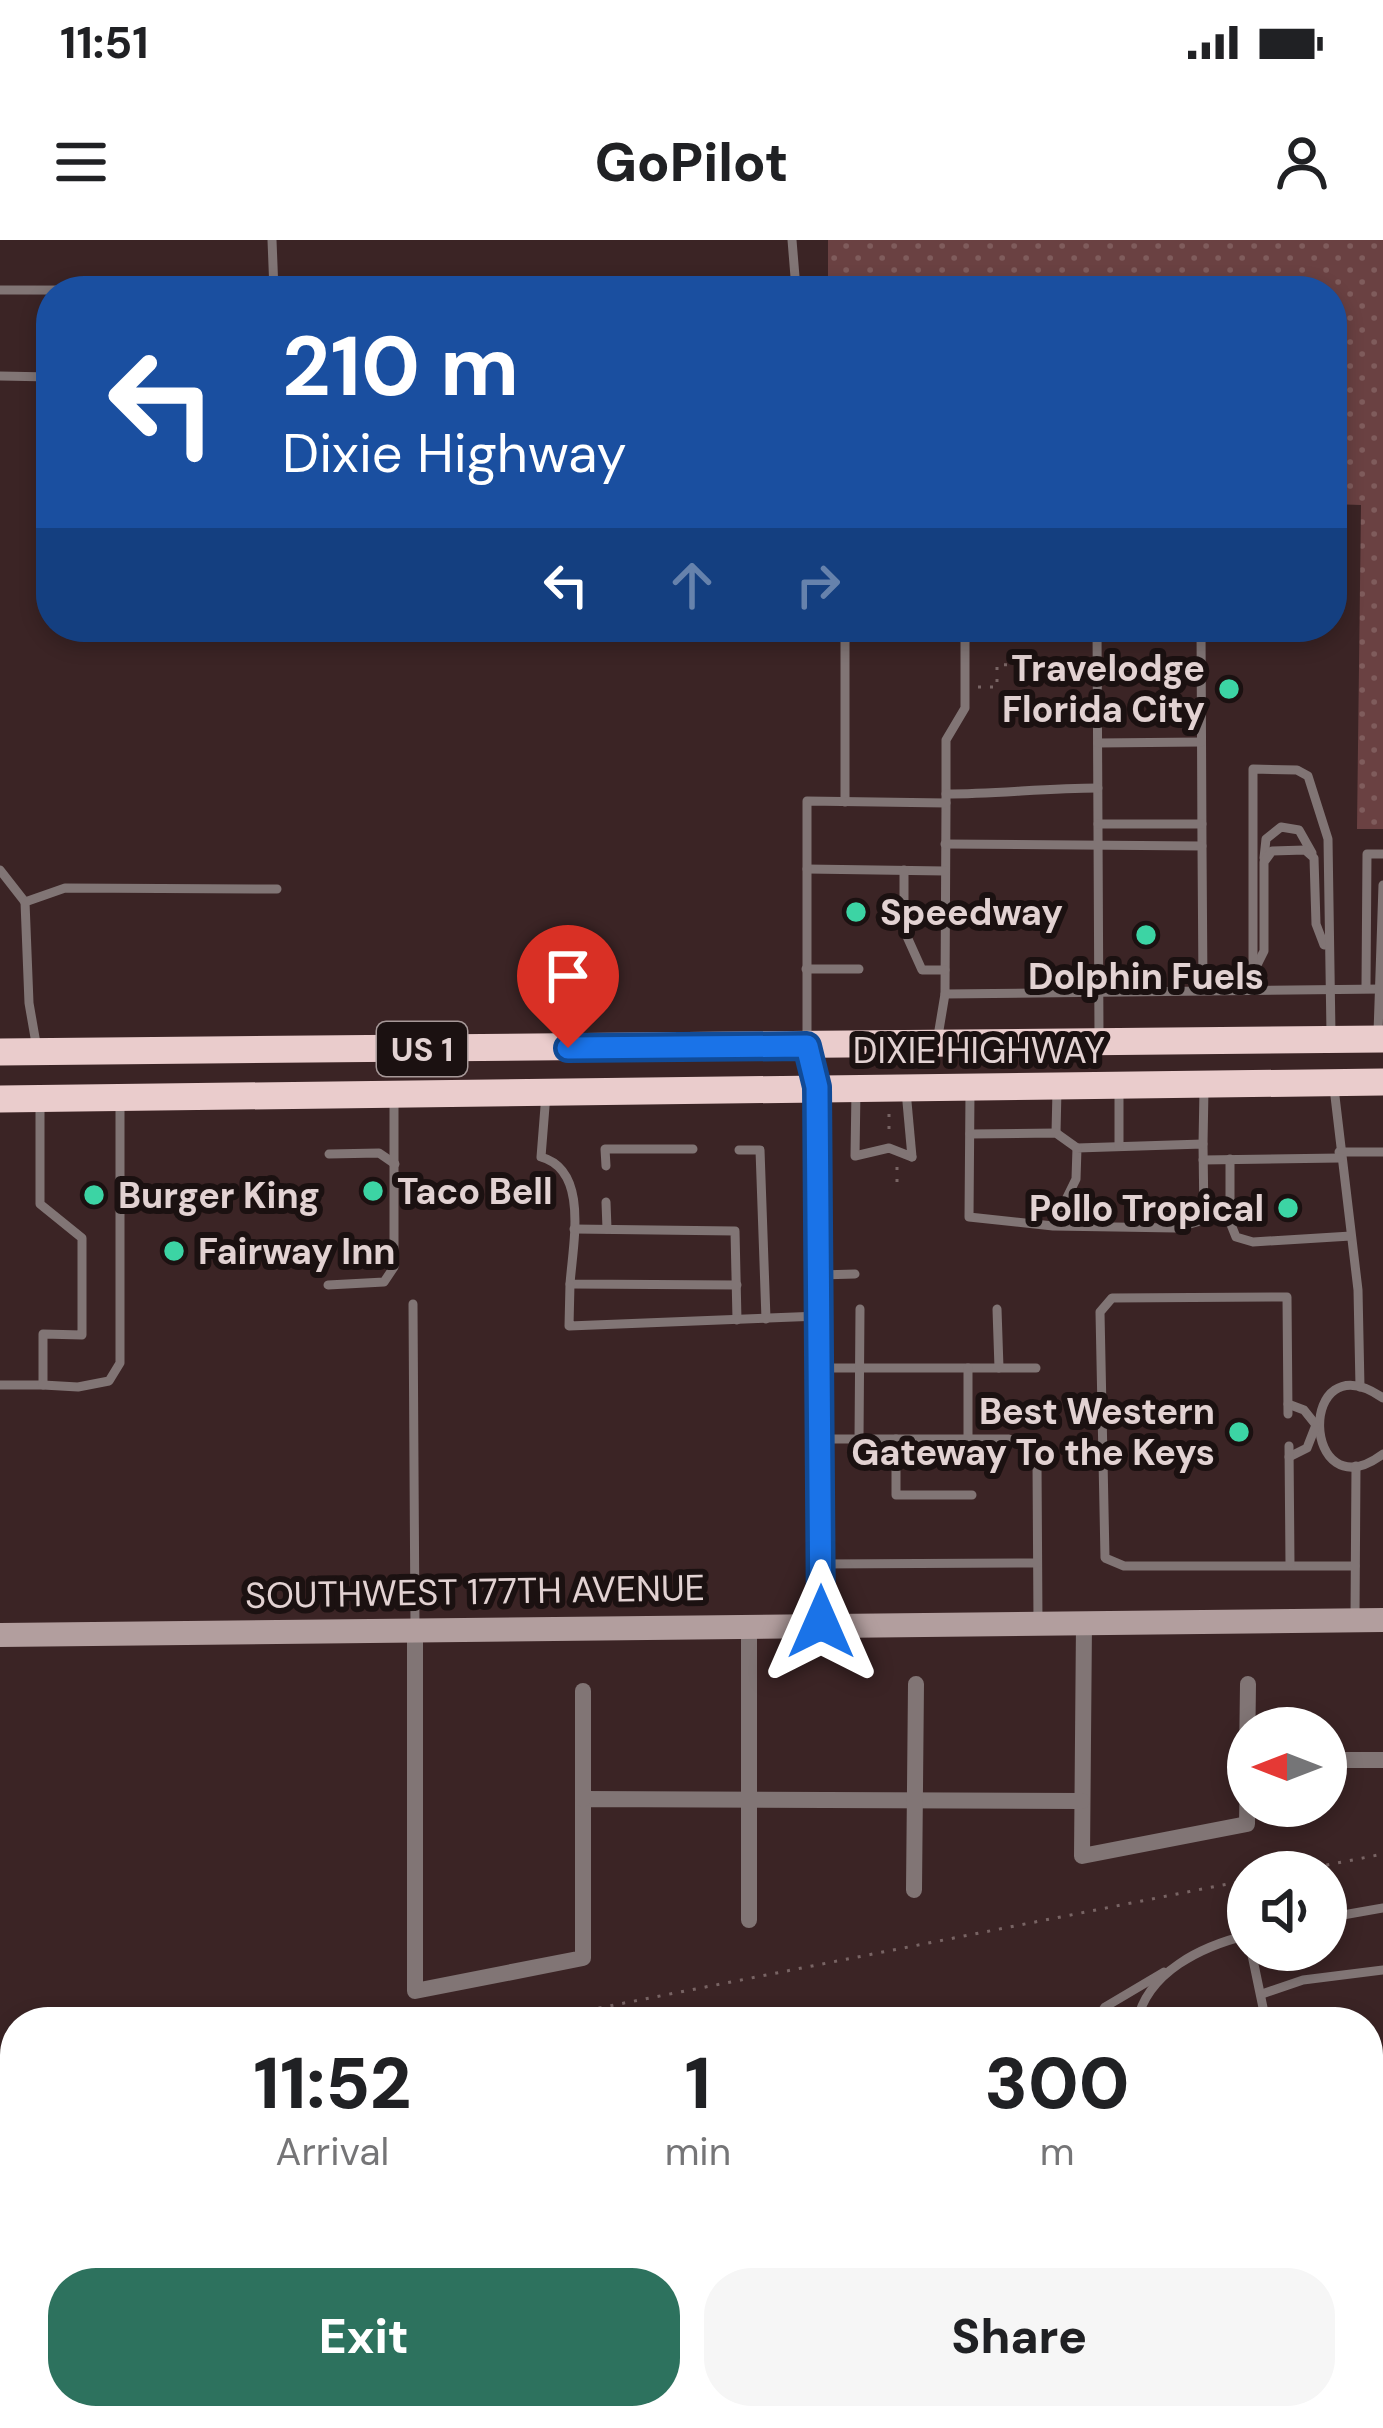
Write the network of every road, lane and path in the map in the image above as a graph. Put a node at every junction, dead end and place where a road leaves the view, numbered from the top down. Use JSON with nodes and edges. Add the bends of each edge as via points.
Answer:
{"nodes":[{"id":1,"x":272,"y":240,"type":"edge"},
{"id":2,"x":792,"y":240,"type":"edge"},
{"id":3,"x":273,"y":276,"type":"edge"},
{"id":4,"x":795,"y":276,"type":"edge"},
{"id":5,"x":0,"y":290,"type":"edge"},
{"id":6,"x":36,"y":290,"type":"edge"},
{"id":7,"x":0,"y":376,"type":"edge"},
{"id":8,"x":36,"y":376,"type":"edge"},
{"id":9,"x":845,"y":642,"type":"edge"},
{"id":10,"x":965,"y":642,"type":"edge"},
{"id":11,"x":1097,"y":642,"type":"edge"},
{"id":12,"x":1202,"y":642,"type":"edge"},
{"id":13,"x":1031,"y":664,"type":"dead end"},
{"id":14,"x":964,"y":686,"type":"junction"},
{"id":15,"x":1201,"y":742,"type":"junction"},
{"id":16,"x":1098,"y":743,"type":"junction"},
{"id":17,"x":1098,"y":788,"type":"junction"},
{"id":18,"x":946,"y":798,"type":"junction"},
{"id":19,"x":845,"y":802,"type":"junction"},
{"id":20,"x":1098,"y":824,"type":"junction"},
{"id":21,"x":1202,"y":824,"type":"junction"},
{"id":22,"x":945,"y":844,"type":"junction"},
{"id":23,"x":1099,"y":845,"type":"junction"},
{"id":24,"x":1202,"y":846,"type":"junction"},
{"id":25,"x":1383,"y":854,"type":"edge"},
{"id":26,"x":1314,"y":858,"type":"junction"},
{"id":27,"x":1264,"y":862,"type":"junction"},
{"id":28,"x":807,"y":868,"type":"junction"},
{"id":29,"x":904,"y":870,"type":"junction"},
{"id":30,"x":0,"y":871,"type":"edge"},
{"id":31,"x":945,"y":871,"type":"junction"},
{"id":32,"x":1383,"y":885,"type":"edge"},
{"id":33,"x":277,"y":889,"type":"dead end"},
{"id":34,"x":25,"y":902,"type":"junction"},
{"id":35,"x":1328,"y":956,"type":"junction"},
{"id":36,"x":806,"y":969,"type":"junction"},
{"id":37,"x":859,"y":969,"type":"dead end"},
{"id":38,"x":904,"y":969,"type":"dead end"},
{"id":39,"x":922,"y":970,"type":"junction"},
{"id":40,"x":945,"y":970,"type":"junction"},
{"id":41,"x":1253,"y":971,"type":"junction"},
{"id":42,"x":1366,"y":985,"type":"junction"},
{"id":43,"x":1329,"y":987,"type":"junction"},
{"id":44,"x":1253,"y":988,"type":"junction"},
{"id":45,"x":1203,"y":989,"type":"junction"},
{"id":46,"x":1381,"y":989,"type":"edge"},
{"id":47,"x":1099,"y":992,"type":"junction"},
{"id":48,"x":945,"y":994,"type":"junction"},
{"id":49,"x":1381,"y":1039,"type":"edge"},
{"id":50,"x":1331,"y":1040,"type":"junction"},
{"id":51,"x":1099,"y":1043,"type":"junction"},
{"id":52,"x":938,"y":1044,"type":"junction"},
{"id":53,"x":807,"y":1046,"type":"junction"},
{"id":54,"x":0,"y":1052,"type":"edge"},
{"id":55,"x":38,"y":1052,"type":"junction"},
{"id":56,"x":1334,"y":1082,"type":"junction"},
{"id":57,"x":1383,"y":1082,"type":"edge"},
{"id":58,"x":1204,"y":1083,"type":"junction"},
{"id":59,"x":1057,"y":1084,"type":"junction"},
{"id":60,"x":1119,"y":1085,"type":"junction"},
{"id":61,"x":906,"y":1086,"type":"junction"},
{"id":62,"x":970,"y":1086,"type":"junction"},
{"id":63,"x":817,"y":1087,"type":"junction"},
{"id":64,"x":856,"y":1087,"type":"junction"},
{"id":65,"x":546,"y":1089,"type":"junction"},
{"id":66,"x":394,"y":1091,"type":"junction"},
{"id":67,"x":0,"y":1099,"type":"edge"},
{"id":68,"x":40,"y":1099,"type":"junction"},
{"id":69,"x":119,"y":1099,"type":"junction"},
{"id":70,"x":889,"y":1112,"type":"dead end"},
{"id":71,"x":1056,"y":1133,"type":"junction"},
{"id":72,"x":970,"y":1134,"type":"junction"},
{"id":73,"x":889,"y":1142,"type":"dead end"},
{"id":74,"x":1203,"y":1144,"type":"junction"},
{"id":75,"x":1119,"y":1146,"type":"junction"},
{"id":76,"x":1077,"y":1148,"type":"junction"},
{"id":77,"x":693,"y":1149,"type":"dead end"},
{"id":78,"x":739,"y":1150,"type":"dead end"},
{"id":79,"x":1383,"y":1152,"type":"edge"},
{"id":80,"x":329,"y":1154,"type":"dead end"},
{"id":81,"x":1339,"y":1155,"type":"junction"},
{"id":82,"x":1230,"y":1159,"type":"junction"},
{"id":83,"x":1203,"y":1160,"type":"junction"},
{"id":84,"x":889,"y":1163,"type":"dead end"},
{"id":85,"x":394,"y":1164,"type":"junction"},
{"id":86,"x":606,"y":1166,"type":"dead end"},
{"id":87,"x":897,"y":1187,"type":"dead end"},
{"id":88,"x":606,"y":1202,"type":"dead end"},
{"id":89,"x":1053,"y":1226,"type":"junction"},
{"id":90,"x":574,"y":1229,"type":"junction"},
{"id":91,"x":607,"y":1229,"type":"junction"},
{"id":92,"x":1351,"y":1236,"type":"junction"},
{"id":93,"x":855,"y":1274,"type":"dead end"},
{"id":94,"x":820,"y":1275,"type":"junction"},
{"id":95,"x":570,"y":1284,"type":"junction"},
{"id":96,"x":328,"y":1285,"type":"dead end"},
{"id":97,"x":736,"y":1285,"type":"junction"},
{"id":98,"x":413,"y":1304,"type":"dead end"},
{"id":99,"x":860,"y":1309,"type":"dead end"},
{"id":100,"x":998,"y":1310,"type":"dead end"},
{"id":101,"x":820,"y":1316,"type":"junction"},
{"id":102,"x":766,"y":1319,"type":"junction"},
{"id":103,"x":737,"y":1320,"type":"junction"},
{"id":104,"x":819,"y":1368,"type":"junction"},
{"id":105,"x":860,"y":1368,"type":"junction"},
{"id":106,"x":968,"y":1368,"type":"junction"},
{"id":107,"x":999,"y":1368,"type":"junction"},
{"id":108,"x":1036,"y":1368,"type":"dead end"},
{"id":109,"x":0,"y":1385,"type":"edge"},
{"id":110,"x":43,"y":1385,"type":"junction"},
{"id":111,"x":1360,"y":1387,"type":"junction"},
{"id":112,"x":1383,"y":1398,"type":"edge"},
{"id":113,"x":1316,"y":1425,"type":"junction"},
{"id":114,"x":859,"y":1438,"type":"junction"},
{"id":115,"x":896,"y":1438,"type":"junction"},
{"id":116,"x":968,"y":1438,"type":"junction"},
{"id":117,"x":820,"y":1439,"type":"junction"},
{"id":118,"x":1383,"y":1454,"type":"edge"},
{"id":119,"x":1356,"y":1466,"type":"junction"},
{"id":120,"x":972,"y":1495,"type":"dead end"},
{"id":121,"x":1037,"y":1563,"type":"junction"},
{"id":122,"x":820,"y":1564,"type":"junction"},
{"id":123,"x":1290,"y":1564,"type":"junction"},
{"id":124,"x":1355,"y":1566,"type":"junction"},
{"id":125,"x":1355,"y":1620,"type":"junction"},
{"id":126,"x":1383,"y":1620,"type":"edge"},
{"id":127,"x":821,"y":1622,"type":"junction"},
{"id":128,"x":749,"y":1623,"type":"junction"},
{"id":129,"x":1038,"y":1623,"type":"junction"},
{"id":130,"x":1084,"y":1623,"type":"junction"},
{"id":131,"x":415,"y":1628,"type":"junction"},
{"id":132,"x":0,"y":1635,"type":"edge"},
{"id":133,"x":916,"y":1684,"type":"dead end"},
{"id":134,"x":1248,"y":1684,"type":"dead end"},
{"id":135,"x":584,"y":1690,"type":"dead end"},
{"id":136,"x":1248,"y":1707,"type":"edge"},
{"id":137,"x":1347,"y":1760,"type":"edge"},
{"id":138,"x":1383,"y":1760,"type":"edge"},
{"id":139,"x":584,"y":1799,"type":"junction"},
{"id":140,"x":749,"y":1801,"type":"junction"},
{"id":141,"x":915,"y":1802,"type":"junction"},
{"id":142,"x":1082,"y":1802,"type":"junction"},
{"id":143,"x":1232,"y":1827,"type":"edge"},
{"id":144,"x":1383,"y":1854,"type":"edge"},
{"id":145,"x":1347,"y":1861,"type":"edge"},
{"id":146,"x":1227,"y":1884,"type":"edge"},
{"id":147,"x":914,"y":1890,"type":"dead end"},
{"id":148,"x":1383,"y":1908,"type":"edge"},
{"id":149,"x":1347,"y":1914,"type":"edge"},
{"id":150,"x":749,"y":1920,"type":"dead end"},
{"id":151,"x":1227,"y":1940,"type":"edge"},
{"id":152,"x":1168,"y":1970,"type":"junction"},
{"id":153,"x":1383,"y":1970,"type":"edge"},
{"id":154,"x":1256,"y":1971,"type":"edge"},
{"id":155,"x":1262,"y":1994,"type":"junction"},
{"id":156,"x":604,"y":2007,"type":"edge"},
{"id":157,"x":1105,"y":2007,"type":"edge"},
{"id":158,"x":1141,"y":2007,"type":"edge"},
{"id":159,"x":1264,"y":2007,"type":"edge"}],
"edges":[{"from":1,"to":3,"type":"lane"},
{"from":2,"to":4,"type":"lane"},
{"from":5,"to":6,"type":"lane"},
{"from":7,"to":8,"type":"lane"},
{"from":9,"to":19,"type":"lane"},
{"from":10,"to":14,"type":"lane"},
{"from":11,"to":16,"type":"lane"},
{"from":12,"to":15,"type":"lane"},
{"from":13,"to":14,"type":"path","via":[[998,665],[998,687]]},
{"from":14,"to":18,"type":"lane","via":[[964,708],[946,740]]},
{"from":15,"to":16,"type":"lane"},
{"from":15,"to":21,"type":"lane"},
{"from":16,"to":17,"type":"lane"},
{"from":17,"to":18,"type":"lane"},
{"from":17,"to":20,"type":"lane"},
{"from":18,"to":19,"type":"lane"},
{"from":18,"to":22,"type":"lane"},
{"from":19,"to":28,"type":"lane","via":[[807,801]]},
{"from":20,"to":21,"type":"lane"},
{"from":20,"to":23,"type":"lane"},
{"from":21,"to":24,"type":"lane"},
{"from":22,"to":23,"type":"lane"},
{"from":22,"to":31,"type":"lane"},
{"from":23,"to":24,"type":"lane"},
{"from":23,"to":47,"type":"lane"},
{"from":24,"to":45,"type":"lane"},
{"from":25,"to":42,"type":"lane","via":[[1367,854]]},
{"from":26,"to":27,"type":"lane","via":[[1277,850]]},
{"from":26,"to":27,"type":"lane","via":[[1306,837],[1289,826],[1266,839]]},
{"from":26,"to":35,"type":"lane","via":[[1316,924]]},
{"from":27,"to":41,"type":"lane","via":[[1264,952]]},
{"from":28,"to":29,"type":"lane"},
{"from":28,"to":36,"type":"lane"},
{"from":29,"to":31,"type":"lane"},
{"from":29,"to":39,"type":"lane","via":[[904,930]]},
{"from":30,"to":34,"type":"lane"},
{"from":31,"to":40,"type":"lane"},
{"from":32,"to":46,"type":"lane"},
{"from":33,"to":34,"type":"lane","via":[[64,887]]},
{"from":34,"to":55,"type":"lane"},
{"from":35,"to":41,"type":"lane","via":[[1328,839],[1308,776],[1253,770]]},
{"from":35,"to":43,"type":"lane"},
{"from":36,"to":37,"type":"lane"},
{"from":36,"to":53,"type":"lane"},
{"from":38,"to":39,"type":"lane"},
{"from":39,"to":40,"type":"lane"},
{"from":40,"to":48,"type":"lane"},
{"from":41,"to":44,"type":"lane"},
{"from":42,"to":43,"type":"lane"},
{"from":42,"to":46,"type":"lane"},
{"from":43,"to":44,"type":"lane"},
{"from":43,"to":50,"type":"lane"},
{"from":44,"to":45,"type":"lane"},
{"from":45,"to":47,"type":"lane"},
{"from":46,"to":49,"type":"lane"},
{"from":47,"to":48,"type":"lane"},
{"from":47,"to":51,"type":"lane"},
{"from":48,"to":52,"type":"lane"},
{"from":49,"to":50,"type":"highway","name":"DIXIE HIGHWAY","number":"US 1"},
{"from":50,"to":51,"type":"highway","name":"DIXIE HIGHWAY","number":"US 1"},
{"from":50,"to":56,"type":"street"},
{"from":51,"to":52,"type":"highway","name":"DIXIE HIGHWAY","number":"US 1"},
{"from":52,"to":53,"type":"highway","name":"DIXIE HIGHWAY","number":"US 1"},
{"from":53,"to":55,"type":"highway","name":"DIXIE HIGHWAY","number":"US 1"},
{"from":53,"to":63,"type":"street"},
{"from":54,"to":55,"type":"highway","name":"DIXIE HIGHWAY","number":"US 1"},
{"from":56,"to":57,"type":"highway","name":"DIXIE HIGHWAY","number":"US 1"},
{"from":56,"to":58,"type":"highway","name":"DIXIE HIGHWAY","number":"US 1"},
{"from":56,"to":81,"type":"lane"},
{"from":58,"to":60,"type":"highway","name":"DIXIE HIGHWAY","number":"US 1"},
{"from":58,"to":74,"type":"lane"},
{"from":59,"to":60,"type":"highway","name":"DIXIE HIGHWAY","number":"US 1"},
{"from":59,"to":62,"type":"highway","name":"DIXIE HIGHWAY","number":"US 1"},
{"from":59,"to":71,"type":"lane"},
{"from":60,"to":75,"type":"lane"},
{"from":61,"to":62,"type":"highway","name":"DIXIE HIGHWAY","number":"US 1"},
{"from":61,"to":64,"type":"highway","name":"DIXIE HIGHWAY","number":"US 1"},
{"from":61,"to":64,"type":"lane","via":[[912,1157],[889,1148],[855,1156]]},
{"from":62,"to":72,"type":"lane"},
{"from":63,"to":64,"type":"highway","name":"DIXIE HIGHWAY","number":"US 1"},
{"from":63,"to":65,"type":"highway","name":"DIXIE HIGHWAY","number":"US 1"},
{"from":63,"to":94,"type":"street"},
{"from":65,"to":66,"type":"highway","name":"DIXIE HIGHWAY","number":"US 1"},
{"from":65,"to":90,"type":"lane","via":[[542,1157],[569,1172]]},
{"from":66,"to":69,"type":"highway","name":"DIXIE HIGHWAY","number":"US 1"},
{"from":66,"to":85,"type":"lane"},
{"from":67,"to":68,"type":"highway","name":"DIXIE HIGHWAY","number":"US 1"},
{"from":68,"to":69,"type":"highway","name":"DIXIE HIGHWAY","number":"US 1"},
{"from":68,"to":110,"type":"lane","via":[[40,1204],[82,1238],[82,1335],[43,1334]]},
{"from":69,"to":110,"type":"lane","via":[[120,1363],[109,1381]]},
{"from":70,"to":73,"type":"path"},
{"from":71,"to":72,"type":"lane"},
{"from":71,"to":76,"type":"lane"},
{"from":72,"to":89,"type":"lane","via":[[969,1217]]},
{"from":74,"to":75,"type":"lane"},
{"from":74,"to":83,"type":"lane"},
{"from":75,"to":76,"type":"lane"},
{"from":76,"to":89,"type":"lane","via":[[1076,1179]]},
{"from":77,"to":86,"type":"lane","via":[[605,1149]]},
{"from":78,"to":102,"type":"lane","via":[[760,1150]]},
{"from":79,"to":81,"type":"lane"},
{"from":80,"to":85,"type":"lane","via":[[379,1153]]},
{"from":81,"to":82,"type":"lane"},
{"from":81,"to":92,"type":"lane"},
{"from":82,"to":83,"type":"lane"},
{"from":82,"to":92,"type":"lane","via":[[1236,1237]]},
{"from":83,"to":89,"type":"lane","via":[[1204,1220],[1176,1228]]},
{"from":84,"to":87,"type":"path","via":[[897,1163]]},
{"from":85,"to":96,"type":"lane","via":[[390,1276]]},
{"from":88,"to":91,"type":"lane"},
{"from":90,"to":91,"type":"lane"},
{"from":90,"to":95,"type":"lane"},
{"from":91,"to":97,"type":"lane","via":[[735,1231]]},
{"from":92,"to":111,"type":"lane"},
{"from":93,"to":94,"type":"lane"},
{"from":94,"to":101,"type":"street"},
{"from":95,"to":97,"type":"lane"},
{"from":95,"to":103,"type":"lane","via":[[568,1326]]},
{"from":97,"to":103,"type":"lane"},
{"from":98,"to":131,"type":"lane"},
{"from":99,"to":105,"type":"lane"},
{"from":100,"to":107,"type":"lane"},
{"from":101,"to":102,"type":"lane"},
{"from":101,"to":104,"type":"street"},
{"from":102,"to":103,"type":"lane"},
{"from":104,"to":105,"type":"lane"},
{"from":104,"to":117,"type":"street"},
{"from":105,"to":106,"type":"lane"},
{"from":105,"to":114,"type":"lane"},
{"from":106,"to":107,"type":"lane"},
{"from":106,"to":116,"type":"lane"},
{"from":107,"to":108,"type":"lane"},
{"from":109,"to":110,"type":"lane"},
{"from":111,"to":112,"type":"lane"},
{"from":111,"to":113,"type":"lane","via":[[1335,1392]]},
{"from":113,"to":119,"type":"lane","via":[[1324,1449]]},
{"from":113,"to":123,"type":"lane","via":[[1307,1448],[1289,1452]]},
{"from":113,"to":123,"type":"lane","via":[[1304,1410],[1288,1409],[1286,1297],[1123,1296],[1100,1312],[1105,1558],[1124,1567]]},
{"from":114,"to":115,"type":"lane"},
{"from":114,"to":117,"type":"lane"},
{"from":115,"to":116,"type":"lane"},
{"from":115,"to":120,"type":"lane","via":[[896,1495]]},
{"from":116,"to":121,"type":"lane","via":[[1009,1438],[1037,1462]]},
{"from":117,"to":122,"type":"street"},
{"from":118,"to":119,"type":"lane"},
{"from":119,"to":124,"type":"lane"},
{"from":121,"to":122,"type":"lane"},
{"from":121,"to":129,"type":"lane"},
{"from":122,"to":127,"type":"street"},
{"from":123,"to":124,"type":"lane"},
{"from":124,"to":125,"type":"lane"},
{"from":125,"to":126,"type":"main road","name":"SOUTHWEST 177TH AVENUE"},
{"from":125,"to":130,"type":"main road","name":"SOUTHWEST 177TH AVENUE"},
{"from":127,"to":128,"type":"main road","name":"SOUTHWEST 177TH AVENUE"},
{"from":127,"to":129,"type":"main road","name":"SOUTHWEST 177TH AVENUE"},
{"from":128,"to":131,"type":"main road","name":"SOUTHWEST 177TH AVENUE"},
{"from":128,"to":140,"type":"street"},
{"from":129,"to":130,"type":"main road","name":"SOUTHWEST 177TH AVENUE"},
{"from":130,"to":142,"type":"street"},
{"from":131,"to":132,"type":"main road","name":"SOUTHWEST 177TH AVENUE"},
{"from":131,"to":139,"type":"street","via":[[416,1991],[583,1958]]},
{"from":133,"to":141,"type":"street"},
{"from":134,"to":136,"type":"street"},
{"from":135,"to":139,"type":"street"},
{"from":137,"to":138,"type":"street"},
{"from":139,"to":140,"type":"street"},
{"from":140,"to":141,"type":"street"},
{"from":140,"to":150,"type":"street"},
{"from":141,"to":142,"type":"street"},
{"from":141,"to":147,"type":"street"},
{"from":142,"to":143,"type":"street","via":[[1082,1856]]},
{"from":144,"to":145,"type":"path"},
{"from":146,"to":156,"type":"path"},
{"from":148,"to":149,"type":"lane"},
{"from":151,"to":152,"type":"lane"},
{"from":152,"to":157,"type":"lane"},
{"from":152,"to":158,"type":"lane"},
{"from":153,"to":155,"type":"lane"},
{"from":154,"to":155,"type":"lane"},
{"from":155,"to":159,"type":"lane"}]}
